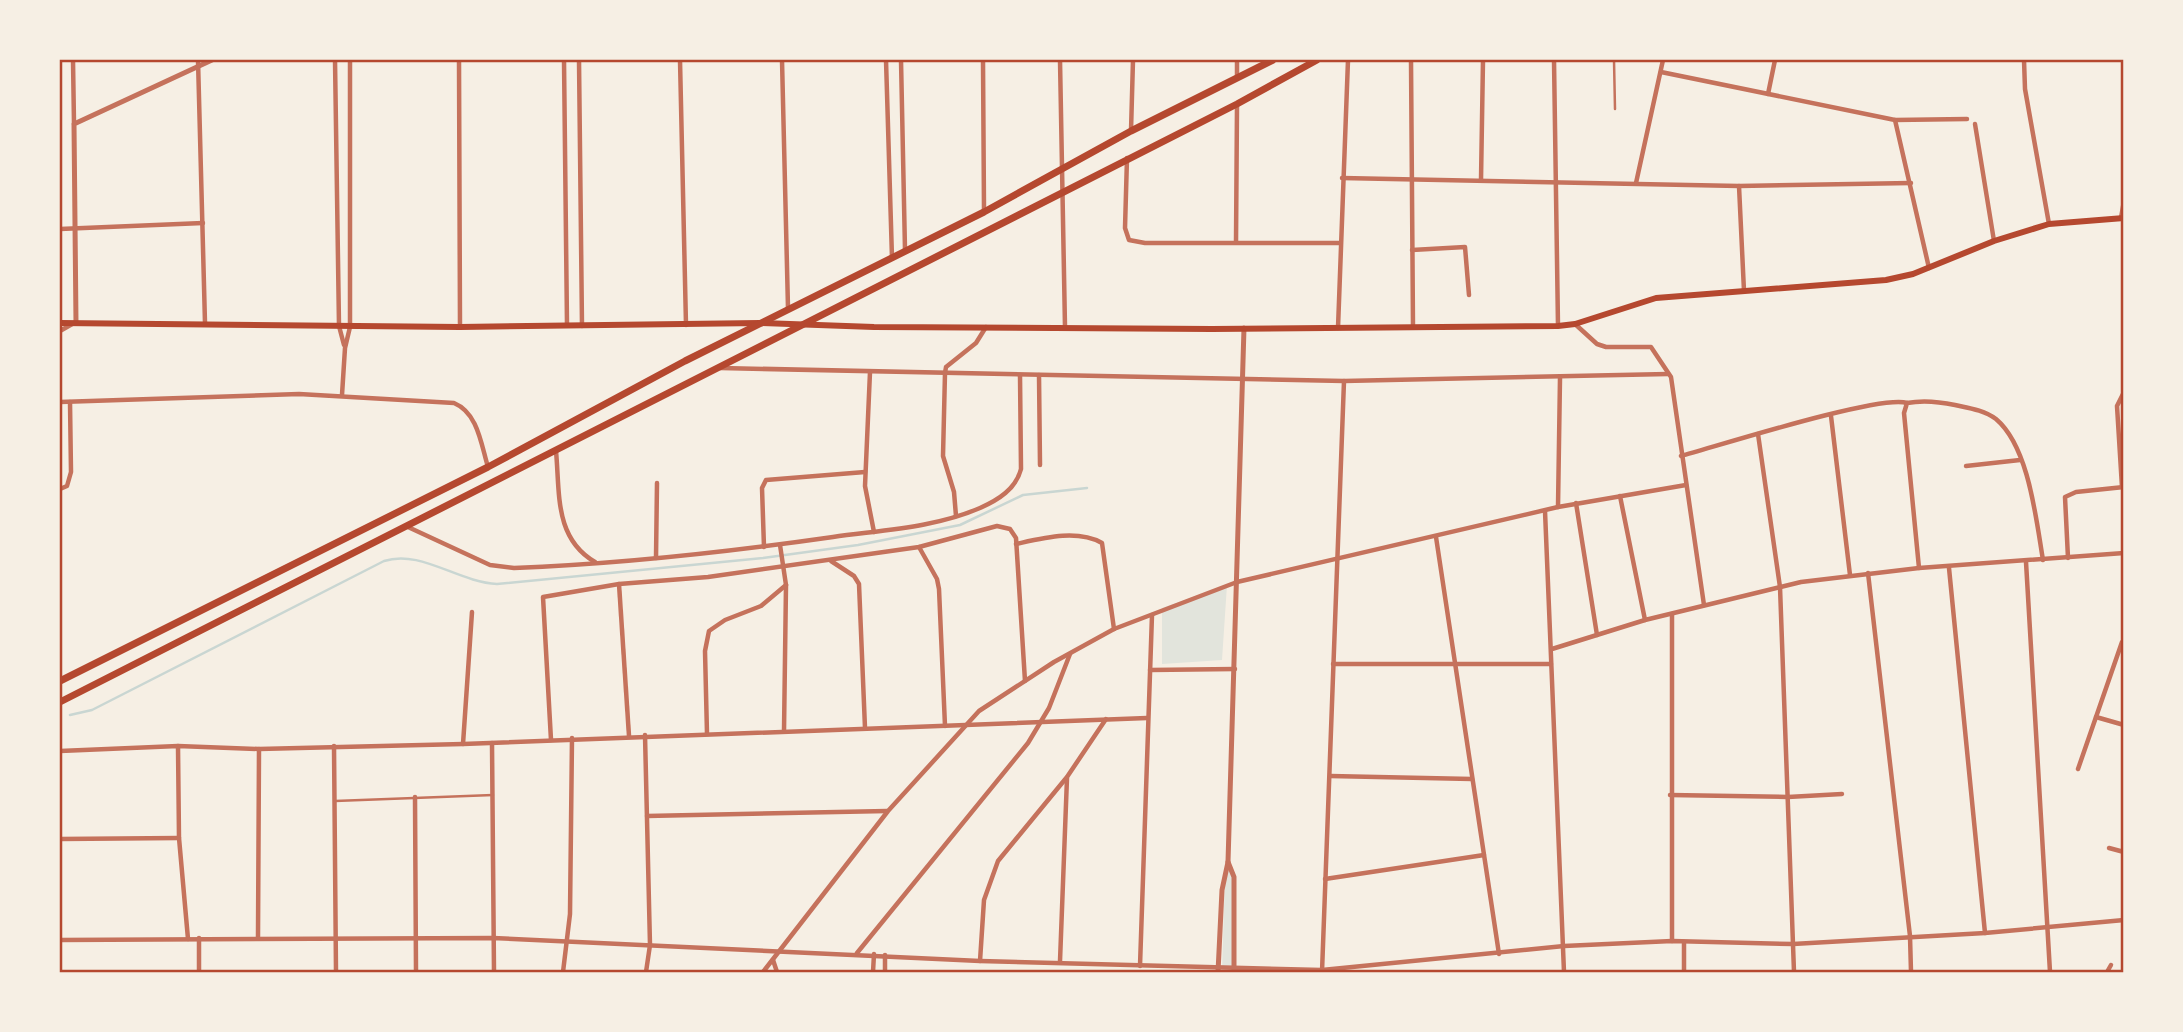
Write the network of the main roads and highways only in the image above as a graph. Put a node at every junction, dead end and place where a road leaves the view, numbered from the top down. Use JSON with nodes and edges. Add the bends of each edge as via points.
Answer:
{"nodes":[{"id":1,"x":1273,"y":60,"type":"edge"},
{"id":2,"x":1317,"y":60,"type":"edge"},
{"id":3,"x":2122,"y":218,"type":"edge"},
{"id":4,"x":60,"y":323,"type":"edge"},
{"id":5,"x":760,"y":323,"type":"junction"},
{"id":6,"x":802,"y":326,"type":"junction"},
{"id":7,"x":60,"y":681,"type":"edge"},
{"id":8,"x":60,"y":702,"type":"edge"}],
"edges":[{"from":1,"to":5,"type":"main road"},
{"from":2,"to":6,"type":"main road"},
{"from":3,"to":6,"type":"main road","via":[[2049,224],[1886,280],[1656,298],[1558,326]]},
{"from":4,"to":5,"type":"main road","via":[[350,327]]},
{"from":5,"to":6,"type":"main road"},
{"from":5,"to":7,"type":"main road","via":[[488,467]]},
{"from":6,"to":8,"type":"main road"}]}
